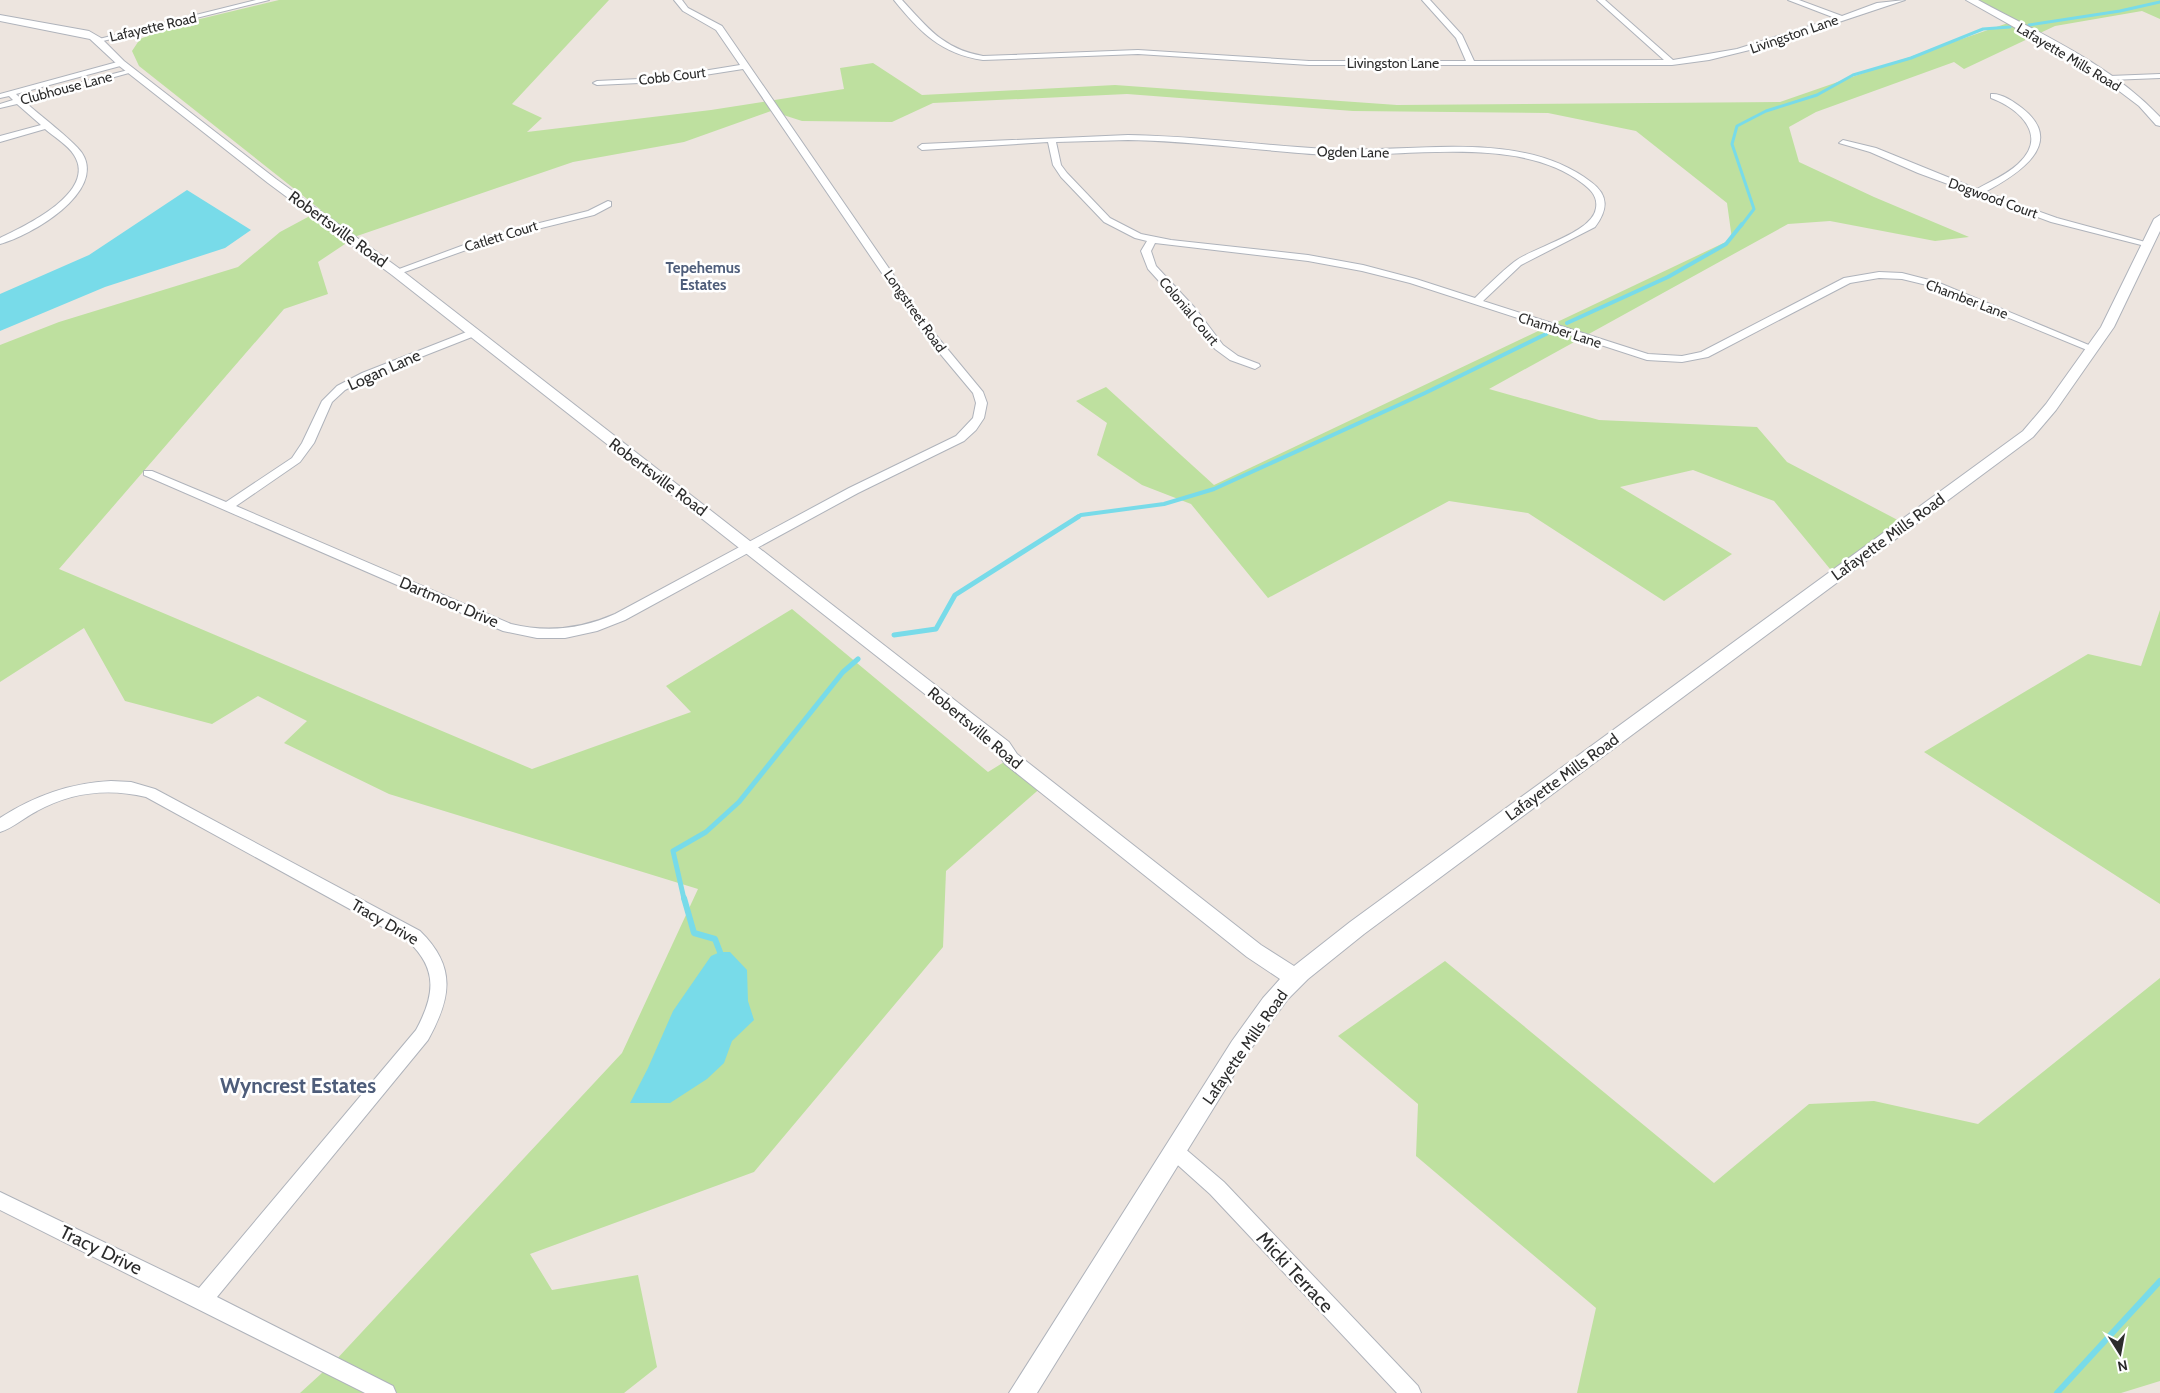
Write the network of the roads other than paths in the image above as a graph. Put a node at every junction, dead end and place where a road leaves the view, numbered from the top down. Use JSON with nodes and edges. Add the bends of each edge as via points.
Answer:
{"nodes":[{"id":1,"x":265,"y":0,"type":"edge"},
{"id":2,"x":678,"y":0,"type":"edge"},
{"id":3,"x":898,"y":0,"type":"edge"},
{"id":4,"x":1426,"y":0,"type":"edge"},
{"id":5,"x":1602,"y":0,"type":"edge"},
{"id":6,"x":1792,"y":0,"type":"edge"},
{"id":7,"x":1901,"y":0,"type":"edge"},
{"id":8,"x":1971,"y":0,"type":"edge"},
{"id":9,"x":0,"y":18,"type":"edge"},
{"id":10,"x":1842,"y":18,"type":"junction"},
{"id":11,"x":98,"y":40,"type":"junction"},
{"id":12,"x":1472,"y":63,"type":"junction"},
{"id":13,"x":1672,"y":63,"type":"junction"},
{"id":14,"x":746,"y":66,"type":"junction"},
{"id":15,"x":127,"y":67,"type":"junction"},
{"id":16,"x":2160,"y":76,"type":"edge"},
{"id":17,"x":2110,"y":78,"type":"junction"},
{"id":18,"x":597,"y":83,"type":"dead end"},
{"id":19,"x":10,"y":93,"type":"junction"},
{"id":20,"x":0,"y":96,"type":"edge"},
{"id":21,"x":1994,"y":96,"type":"dead end"},
{"id":22,"x":19,"y":101,"type":"junction"},
{"id":23,"x":0,"y":106,"type":"edge"},
{"id":24,"x":2160,"y":123,"type":"edge"},
{"id":25,"x":46,"y":126,"type":"junction"},
{"id":26,"x":0,"y":139,"type":"edge"},
{"id":27,"x":1052,"y":141,"type":"junction"},
{"id":28,"x":1843,"y":143,"type":"dead end"},
{"id":29,"x":922,"y":147,"type":"dead end"},
{"id":30,"x":1978,"y":192,"type":"junction"},
{"id":31,"x":608,"y":204,"type":"dead end"},
{"id":32,"x":2160,"y":219,"type":"edge"},
{"id":33,"x":1152,"y":240,"type":"junction"},
{"id":34,"x":0,"y":241,"type":"edge"},
{"id":35,"x":2146,"y":245,"type":"junction"},
{"id":36,"x":396,"y":272,"type":"junction"},
{"id":37,"x":1477,"y":301,"type":"junction"},
{"id":38,"x":473,"y":333,"type":"junction"},
{"id":39,"x":2091,"y":348,"type":"junction"},
{"id":40,"x":1255,"y":366,"type":"dead end"},
{"id":41,"x":148,"y":473,"type":"dead end"},
{"id":42,"x":227,"y":507,"type":"junction"},
{"id":43,"x":750,"y":547,"type":"junction"},
{"id":44,"x":0,"y":826,"type":"edge"},
{"id":45,"x":1296,"y":978,"type":"junction"},
{"id":46,"x":1177,"y":1153,"type":"junction"},
{"id":47,"x":0,"y":1201,"type":"edge"},
{"id":48,"x":202,"y":1300,"type":"junction"},
{"id":49,"x":386,"y":1393,"type":"edge"},
{"id":50,"x":1022,"y":1393,"type":"edge"},
{"id":51,"x":1411,"y":1393,"type":"edge"}],
"edges":[{"from":1,"to":11,"type":"street","name":"Lafayette Road"},
{"from":2,"to":14,"type":"street","name":"Longstreet Road","via":[[686,10],[719,28]]},
{"from":3,"to":12,"type":"street","name":"Livingston Lane","via":[[942,46],[973,57],[1129,52],[1285,63]]},
{"from":4,"to":12,"type":"street","via":[[1459,37]]},
{"from":5,"to":13,"type":"street"},
{"from":6,"to":10,"type":"street"},
{"from":7,"to":10,"type":"street","name":"Livingston Lane"},
{"from":8,"to":17,"type":"street","name":"Lafayette Mills Road"},
{"from":9,"to":11,"type":"street","name":"Robertsville Road","via":[[89,34]]},
{"from":10,"to":13,"type":"street","name":"Livingston Lane","via":[[1731,55]]},
{"from":11,"to":15,"type":"street","name":"Robertsville Road"},
{"from":12,"to":13,"type":"street","name":"Livingston Lane"},
{"from":14,"to":18,"type":"street","name":"Cobb Court","via":[[660,80]]},
{"from":14,"to":43,"type":"street","name":"Longstreet Road","via":[[926,330],[978,392],[982,409],[975,424],[951,444],[888,472]]},
{"from":15,"to":19,"type":"street","name":"Clubhouse Lane"},
{"from":15,"to":22,"type":"street","name":"Clubhouse Lane"},
{"from":15,"to":36,"type":"street","name":"Robertsville Road","via":[[272,181]]},
{"from":16,"to":17,"type":"street"},
{"from":17,"to":24,"type":"street","name":"Lafayette Mills Road","via":[[2136,98]]},
{"from":19,"to":20,"type":"street","name":"Clubhouse Lane"},
{"from":19,"to":22,"type":"street"},
{"from":21,"to":30,"type":"street","via":[[2024,111],[2032,124],[2035,140],[2031,154],[2023,164]]},
{"from":22,"to":23,"type":"street","name":"Clubhouse Lane"},
{"from":22,"to":25,"type":"street"},
{"from":25,"to":26,"type":"street"},
{"from":25,"to":34,"type":"street","via":[[78,154],[83,165],[83,177],[73,194],[54,211]]},
{"from":27,"to":29,"type":"street","name":"Ogden Lane"},
{"from":27,"to":33,"type":"street","name":"Chamber Lane","via":[[1059,169],[1107,220],[1126,232]]},
{"from":27,"to":37,"type":"street","name":"Ogden Lane","via":[[1157,138],[1351,153],[1503,152],[1548,161],[1588,182],[1602,206],[1592,225],[1518,263]]},
{"from":28,"to":30,"type":"street","name":"Dogwood Court","via":[[1873,150]]},
{"from":30,"to":35,"type":"street","name":"Dogwood Court","via":[[2054,220]]},
{"from":31,"to":36,"type":"street","name":"Catlett Court","via":[[591,213],[494,237]]},
{"from":32,"to":35,"type":"street","name":"Lafayette Mills Road"},
{"from":33,"to":37,"type":"street","name":"Chamber Lane","via":[[1330,261],[1390,274]]},
{"from":33,"to":40,"type":"street","name":"Colonial Court","via":[[1146,251],[1151,267],[1191,310],[1219,347],[1234,358]]},
{"from":35,"to":39,"type":"street","name":"Lafayette Mills Road","via":[[2107,327]]},
{"from":36,"to":38,"type":"street","name":"Robertsville Road"},
{"from":37,"to":39,"type":"street","name":"Chamber Lane","via":[[1634,354],[1682,359],[1713,352],[1847,280],[1888,275],[1934,284]]},
{"from":38,"to":42,"type":"street","name":"Logan Lane","via":[[341,388],[327,401],[308,443],[296,460]]},
{"from":38,"to":43,"type":"street","name":"Robertsville Road"},
{"from":39,"to":45,"type":"street","name":"Lafayette Mills Road","via":[[2052,407],[2028,434],[1357,928]]},
{"from":41,"to":42,"type":"street","name":"Dartmoor Drive"},
{"from":42,"to":43,"type":"street","name":"Dartmoor Drive","via":[[508,628],[546,635],[570,634],[606,624]]},
{"from":43,"to":45,"type":"street","name":"Robertsville Road","via":[[1254,951]]},
{"from":44,"to":48,"type":"street","name":"Tracy Drive","via":[[28,808],[69,792],[103,786],[133,787],[150,793],[414,936],[432,954],[438,970],[438,997],[422,1035]]},
{"from":45,"to":46,"type":"street","name":"Lafayette Mills Road","via":[[1271,1004],[1233,1058]]},
{"from":46,"to":50,"type":"street","name":"Lafayette Mills Road","via":[[1154,1184]]},
{"from":46,"to":51,"type":"street","name":"Micki Terrace","via":[[1217,1188]]},
{"from":47,"to":48,"type":"street","name":"Tracy Drive"},
{"from":48,"to":49,"type":"street","name":"Tracy Drive"}]}
